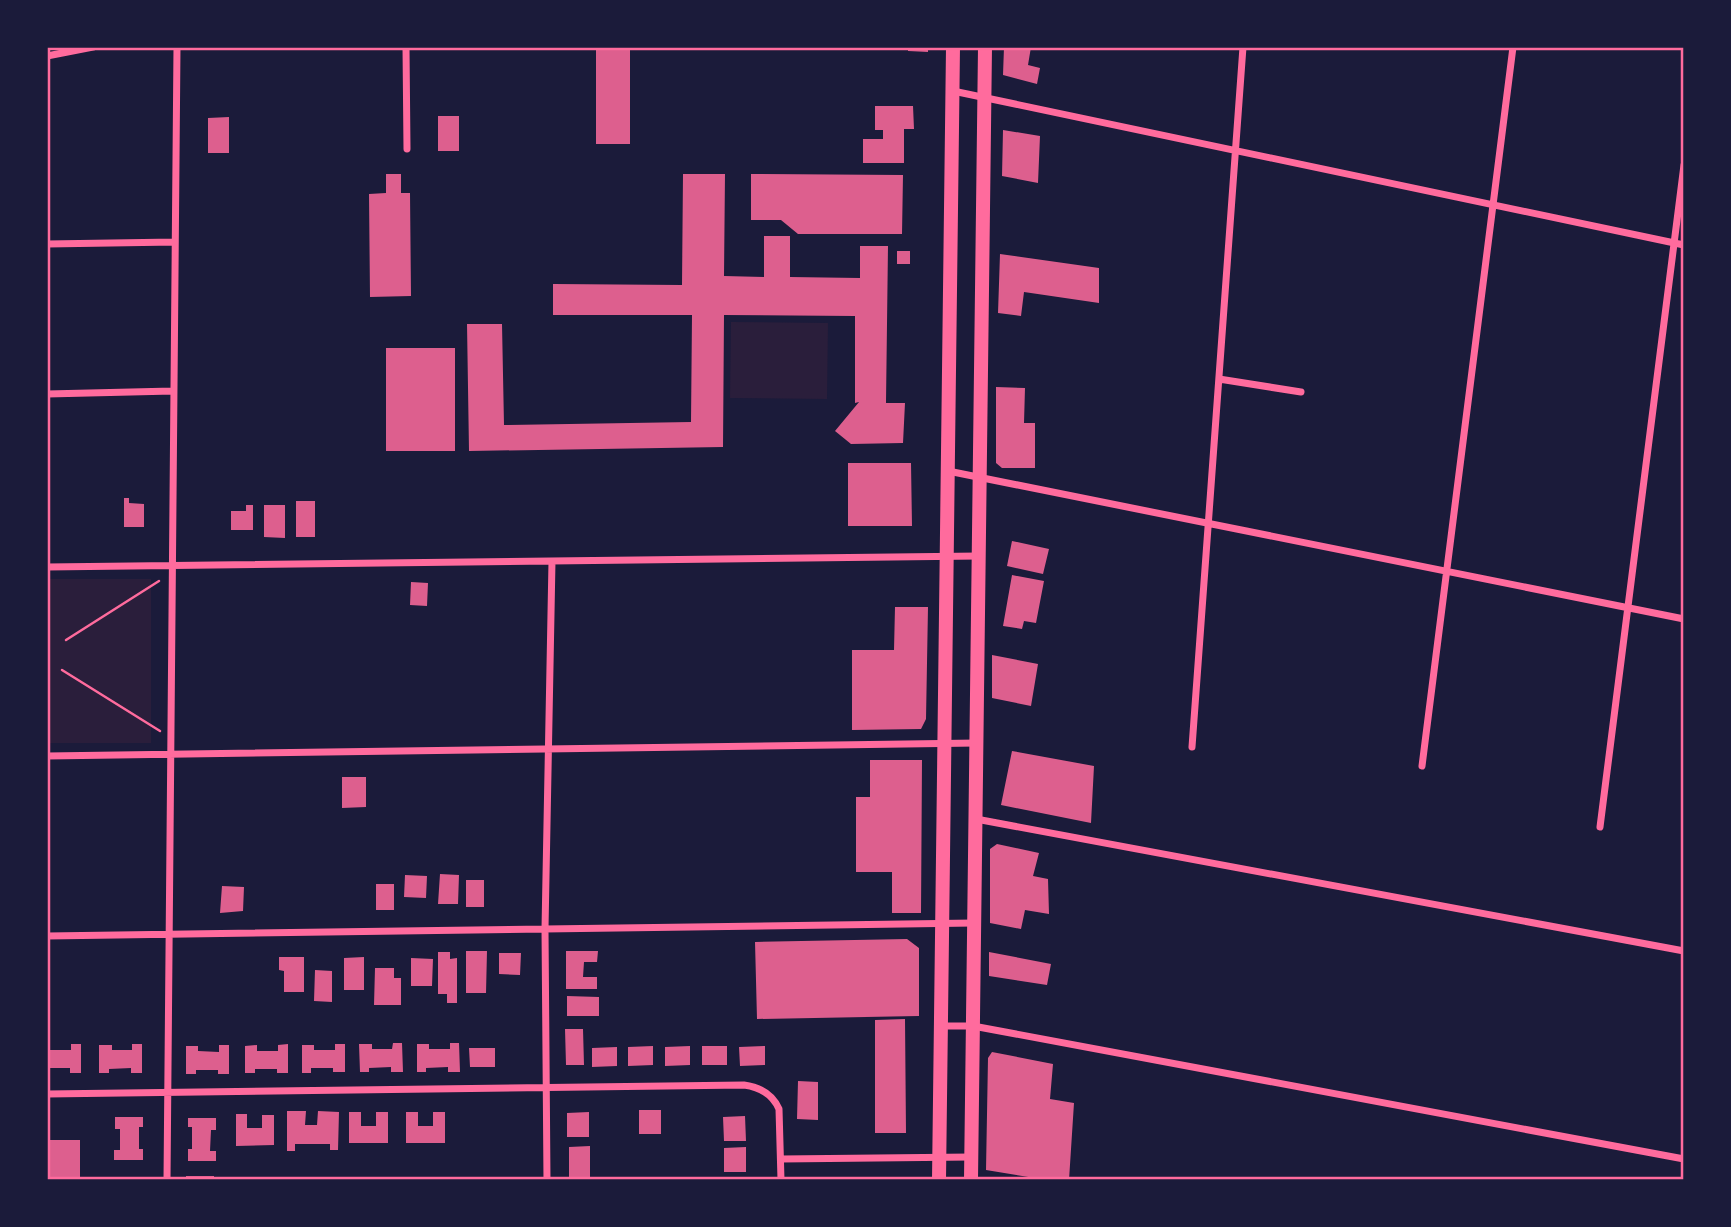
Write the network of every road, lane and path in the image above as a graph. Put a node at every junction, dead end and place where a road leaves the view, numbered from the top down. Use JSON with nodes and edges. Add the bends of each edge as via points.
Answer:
{"nodes":[{"id":1,"x":93,"y":47,"type":"edge"},
{"id":2,"x":177,"y":47,"type":"edge"},
{"id":3,"x":406,"y":47,"type":"edge"},
{"id":4,"x":953,"y":47,"type":"edge"},
{"id":5,"x":985,"y":47,"type":"edge"},
{"id":6,"x":1243,"y":47,"type":"edge"},
{"id":7,"x":1513,"y":47,"type":"edge"},
{"id":8,"x":47,"y":56,"type":"edge"},
{"id":9,"x":953,"y":91,"type":"junction"},
{"id":10,"x":984,"y":97,"type":"junction"},
{"id":11,"x":407,"y":149,"type":"dead end"},
{"id":12,"x":1235,"y":151,"type":"junction"},
{"id":13,"x":1684,"y":165,"type":"edge"},
{"id":14,"x":1493,"y":205,"type":"junction"},
{"id":15,"x":175,"y":242,"type":"junction"},
{"id":16,"x":1674,"y":243,"type":"junction"},
{"id":17,"x":47,"y":244,"type":"edge"},
{"id":18,"x":1684,"y":245,"type":"edge"},
{"id":19,"x":1219,"y":379,"type":"junction"},
{"id":20,"x":173,"y":391,"type":"junction"},
{"id":21,"x":1301,"y":392,"type":"dead end"},
{"id":22,"x":47,"y":394,"type":"edge"},
{"id":23,"x":948,"y":471,"type":"junction"},
{"id":24,"x":980,"y":476,"type":"junction"},
{"id":25,"x":1208,"y":522,"type":"junction"},
{"id":26,"x":948,"y":556,"type":"junction"},
{"id":27,"x":979,"y":556,"type":"junction"},
{"id":28,"x":552,"y":561,"type":"junction"},
{"id":29,"x":47,"y":567,"type":"edge"},
{"id":30,"x":171,"y":570,"type":"junction"},
{"id":31,"x":1446,"y":570,"type":"junction"},
{"id":32,"x":1628,"y":608,"type":"junction"},
{"id":33,"x":1684,"y":619,"type":"edge"},
{"id":34,"x":66,"y":640,"type":"dead end"},
{"id":35,"x":62,"y":670,"type":"dead end"},
{"id":36,"x":169,"y":737,"type":"junction"},
{"id":37,"x":977,"y":743,"type":"junction"},
{"id":38,"x":945,"y":744,"type":"junction"},
{"id":39,"x":1192,"y":747,"type":"dead end"},
{"id":40,"x":547,"y":749,"type":"junction"},
{"id":41,"x":169,"y":754,"type":"junction"},
{"id":42,"x":47,"y":756,"type":"edge"},
{"id":43,"x":1422,"y":766,"type":"dead end"},
{"id":44,"x":976,"y":819,"type":"junction"},
{"id":45,"x":1600,"y":827,"type":"dead end"},
{"id":46,"x":974,"y":923,"type":"junction"},
{"id":47,"x":943,"y":924,"type":"junction"},
{"id":48,"x":545,"y":929,"type":"junction"},
{"id":49,"x":167,"y":934,"type":"junction"},
{"id":50,"x":47,"y":936,"type":"edge"},
{"id":51,"x":1684,"y":951,"type":"edge"},
{"id":52,"x":941,"y":1026,"type":"junction"},
{"id":53,"x":973,"y":1026,"type":"junction"},
{"id":54,"x":547,"y":1089,"type":"junction"},
{"id":55,"x":167,"y":1093,"type":"junction"},
{"id":56,"x":47,"y":1094,"type":"edge"},
{"id":57,"x":939,"y":1157,"type":"junction"},
{"id":58,"x":971,"y":1157,"type":"junction"},
{"id":59,"x":782,"y":1159,"type":"junction"},
{"id":60,"x":1684,"y":1159,"type":"edge"},
{"id":61,"x":167,"y":1180,"type":"edge"},
{"id":62,"x":547,"y":1180,"type":"edge"},
{"id":63,"x":781,"y":1180,"type":"edge"},
{"id":64,"x":939,"y":1180,"type":"edge"},
{"id":65,"x":971,"y":1180,"type":"edge"}],
"edges":[{"from":1,"to":8,"type":"street"},
{"from":2,"to":15,"type":"street"},
{"from":3,"to":11,"type":"street"},
{"from":4,"to":9,"type":"main road"},
{"from":5,"to":10,"type":"main road"},
{"from":6,"to":12,"type":"street"},
{"from":7,"to":14,"type":"street"},
{"from":9,"to":10,"type":"street"},
{"from":9,"to":23,"type":"main road"},
{"from":10,"to":12,"type":"street"},
{"from":10,"to":24,"type":"main road"},
{"from":12,"to":14,"type":"street"},
{"from":12,"to":19,"type":"street"},
{"from":13,"to":16,"type":"street"},
{"from":14,"to":16,"type":"street"},
{"from":14,"to":31,"type":"street"},
{"from":15,"to":17,"type":"street"},
{"from":15,"to":20,"type":"street"},
{"from":16,"to":18,"type":"street"},
{"from":16,"to":32,"type":"street"},
{"from":19,"to":21,"type":"street"},
{"from":19,"to":25,"type":"street"},
{"from":20,"to":22,"type":"street"},
{"from":20,"to":30,"type":"street"},
{"from":23,"to":24,"type":"street"},
{"from":23,"to":26,"type":"main road"},
{"from":24,"to":25,"type":"street"},
{"from":24,"to":27,"type":"main road"},
{"from":25,"to":31,"type":"street"},
{"from":25,"to":39,"type":"street"},
{"from":26,"to":27,"type":"street"},
{"from":26,"to":28,"type":"street"},
{"from":26,"to":38,"type":"main road"},
{"from":27,"to":37,"type":"main road"},
{"from":28,"to":30,"type":"street"},
{"from":28,"to":40,"type":"street"},
{"from":29,"to":30,"type":"street"},
{"from":30,"to":34,"type":"path"},
{"from":30,"to":36,"type":"street"},
{"from":31,"to":32,"type":"street"},
{"from":31,"to":43,"type":"street"},
{"from":32,"to":33,"type":"street"},
{"from":32,"to":45,"type":"street"},
{"from":35,"to":36,"type":"path"},
{"from":36,"to":41,"type":"street"},
{"from":37,"to":38,"type":"street"},
{"from":37,"to":44,"type":"main road"},
{"from":38,"to":40,"type":"street"},
{"from":38,"to":47,"type":"main road"},
{"from":40,"to":41,"type":"street"},
{"from":40,"to":48,"type":"street"},
{"from":41,"to":42,"type":"street"},
{"from":41,"to":49,"type":"street"},
{"from":44,"to":46,"type":"main road"},
{"from":44,"to":51,"type":"street"},
{"from":46,"to":47,"type":"street"},
{"from":46,"to":53,"type":"main road"},
{"from":47,"to":48,"type":"street"},
{"from":47,"to":52,"type":"main road"},
{"from":48,"to":49,"type":"street"},
{"from":48,"to":54,"type":"street"},
{"from":49,"to":50,"type":"street"},
{"from":49,"to":55,"type":"street"},
{"from":52,"to":53,"type":"street"},
{"from":52,"to":57,"type":"main road"},
{"from":53,"to":58,"type":"main road"},
{"from":53,"to":60,"type":"street"},
{"from":54,"to":55,"type":"street"},
{"from":54,"to":59,"type":"street","via":[[753,1086],[770,1095],[779,1108]]},
{"from":54,"to":62,"type":"street"},
{"from":55,"to":56,"type":"street"},
{"from":55,"to":61,"type":"street"},
{"from":57,"to":58,"type":"street"},
{"from":57,"to":59,"type":"street"},
{"from":57,"to":64,"type":"main road"},
{"from":58,"to":65,"type":"main road"},
{"from":59,"to":63,"type":"street"}]}
